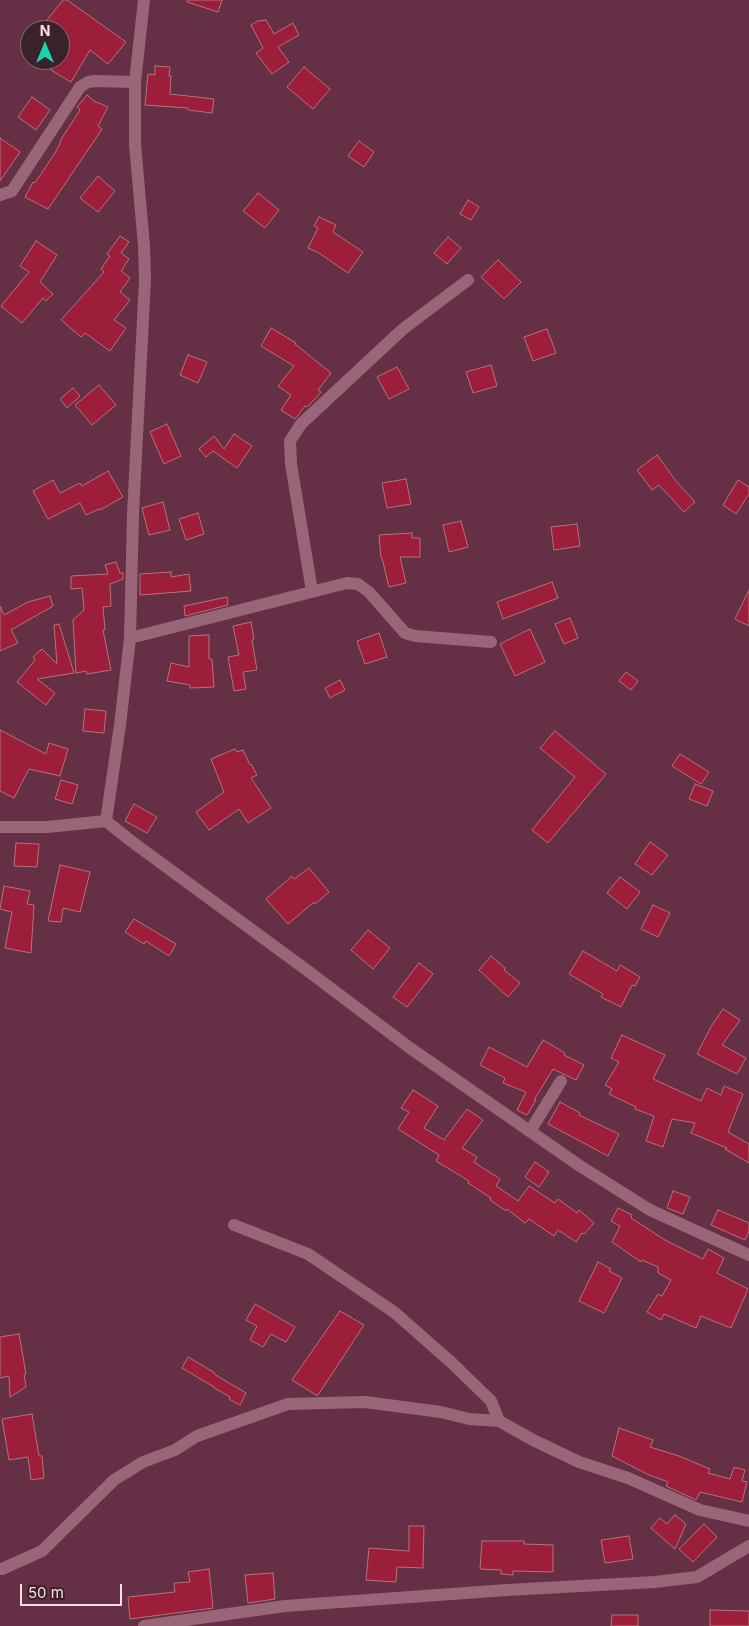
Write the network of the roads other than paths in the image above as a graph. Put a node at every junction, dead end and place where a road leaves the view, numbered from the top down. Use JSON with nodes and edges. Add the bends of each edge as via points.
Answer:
{"nodes":[{"id":1,"x":144,"y":0,"type":"edge"},
{"id":2,"x":136,"y":82,"type":"junction"},
{"id":3,"x":0,"y":194,"type":"edge"},
{"id":4,"x":468,"y":280,"type":"dead end"},
{"id":5,"x":312,"y":591,"type":"junction"},
{"id":6,"x":130,"y":638,"type":"junction"},
{"id":7,"x":491,"y":642,"type":"dead end"},
{"id":8,"x":106,"y":821,"type":"junction"},
{"id":9,"x":0,"y":827,"type":"edge"},
{"id":10,"x":561,"y":1081,"type":"dead end"},
{"id":11,"x":530,"y":1131,"type":"junction"},
{"id":12,"x":234,"y":1225,"type":"dead end"},
{"id":13,"x":749,"y":1255,"type":"edge"},
{"id":14,"x":499,"y":1421,"type":"junction"},
{"id":15,"x":749,"y":1521,"type":"edge"},
{"id":16,"x":749,"y":1546,"type":"edge"},
{"id":17,"x":0,"y":1569,"type":"edge"},
{"id":18,"x":144,"y":1626,"type":"edge"}],
"edges":[{"from":1,"to":2,"type":"street"},
{"from":2,"to":3,"type":"street","via":[[95,81],[80,87],[12,191]]},
{"from":2,"to":6,"type":"street","via":[[135,144],[144,280],[132,514]]},
{"from":4,"to":5,"type":"street","via":[[403,329],[301,424],[290,441]]},
{"from":5,"to":6,"type":"street"},
{"from":5,"to":7,"type":"street","via":[[358,584],[405,633]]},
{"from":6,"to":8,"type":"street"},
{"from":8,"to":9,"type":"street","via":[[47,827]]},
{"from":8,"to":11,"type":"street","via":[[410,1048]]},
{"from":10,"to":11,"type":"street"},
{"from":11,"to":13,"type":"street","via":[[650,1210]]},
{"from":12,"to":14,"type":"street","via":[[308,1254],[394,1312],[491,1401]]},
{"from":14,"to":15,"type":"street","via":[[580,1462],[628,1478],[700,1510]]},
{"from":14,"to":17,"type":"street","via":[[365,1402],[288,1404],[197,1436],[175,1450],[142,1462],[114,1480],[42,1551]]},
{"from":16,"to":18,"type":"street","via":[[697,1577],[285,1606]]}]}
